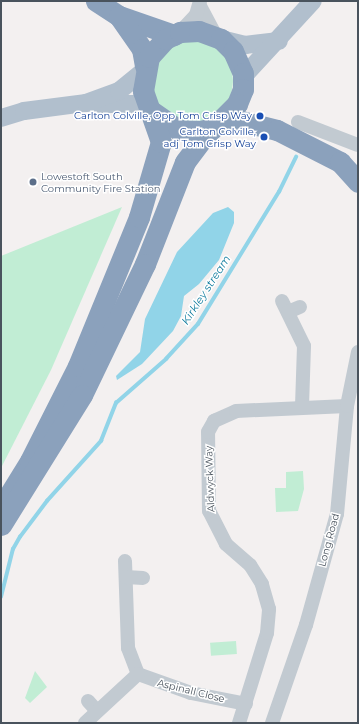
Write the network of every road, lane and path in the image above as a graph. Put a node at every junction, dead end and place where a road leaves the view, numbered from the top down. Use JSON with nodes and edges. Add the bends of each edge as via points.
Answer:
{"nodes":[{"id":1,"x":96,"y":1,"type":"edge"},
{"id":2,"x":313,"y":1,"type":"edge"},
{"id":3,"x":200,"y":4,"type":"edge"},
{"id":4,"x":119,"y":16,"type":"junction"},
{"id":5,"x":177,"y":33,"type":"junction"},
{"id":6,"x":219,"y":38,"type":"junction"},
{"id":7,"x":280,"y":42,"type":"junction"},
{"id":8,"x":144,"y":69,"type":"junction"},
{"id":9,"x":243,"y":79,"type":"junction"},
{"id":10,"x":86,"y":103,"type":"junction"},
{"id":11,"x":151,"y":110,"type":"junction"},
{"id":12,"x":1,"y":118,"type":"edge"},
{"id":13,"x":298,"y":122,"type":"dead end"},
{"id":14,"x":218,"y":124,"type":"junction"},
{"id":15,"x":270,"y":127,"type":"junction"},
{"id":16,"x":358,"y":145,"type":"edge"},
{"id":17,"x":349,"y":162,"type":"edge"},
{"id":18,"x":358,"y":182,"type":"edge"},
{"id":19,"x":290,"y":307,"type":"dead end"},
{"id":20,"x":358,"y":352,"type":"edge"},
{"id":21,"x":347,"y":406,"type":"junction"},
{"id":22,"x":302,"y":407,"type":"junction"},
{"id":23,"x":1,"y":508,"type":"edge"},
{"id":24,"x":1,"y":525,"type":"edge"},
{"id":25,"x":125,"y":562,"type":"dead end"},
{"id":26,"x":126,"y":577,"type":"junction"},
{"id":27,"x":143,"y":578,"type":"dead end"},
{"id":28,"x":138,"y":674,"type":"junction"},
{"id":29,"x":246,"y":704,"type":"junction"},
{"id":30,"x":85,"y":723,"type":"edge"},
{"id":31,"x":238,"y":723,"type":"edge"},
{"id":32,"x":272,"y":723,"type":"edge"}],
"edges":[{"from":1,"to":4,"type":"highway"},
{"from":2,"to":7,"type":"main road"},
{"from":3,"to":5,"type":"street"},
{"from":3,"to":6,"type":"street"},
{"from":4,"to":5,"type":"highway"},
{"from":4,"to":8,"type":"highway","via":[[142,49]]},
{"from":5,"to":6,"type":"highway","via":[[199,31]]},
{"from":5,"to":8,"type":"highway","via":[[155,47]]},
{"from":6,"to":7,"type":"main road","via":[[245,45]]},
{"from":6,"to":9,"type":"highway","via":[[233,51]]},
{"from":7,"to":9,"type":"main road"},
{"from":8,"to":10,"type":"main road","via":[[119,91]]},
{"from":8,"to":11,"type":"highway","via":[[143,91]]},
{"from":9,"to":14,"type":"highway","via":[[236,104]]},
{"from":9,"to":15,"type":"highway","via":[[251,105]]},
{"from":10,"to":11,"type":"main road","via":[[141,104]]},
{"from":10,"to":12,"type":"main road","via":[[24,111]]},
{"from":11,"to":14,"type":"highway","via":[[179,130],[202,131]]},
{"from":11,"to":23,"type":"highway","via":[[161,142],[125,253],[75,373]]},
{"from":13,"to":16,"type":"street"},
{"from":14,"to":15,"type":"highway"},
{"from":14,"to":24,"type":"highway","via":[[185,162],[145,264],[82,395]]},
{"from":15,"to":17,"type":"highway"},
{"from":17,"to":18,"type":"highway"},
{"from":19,"to":22,"type":"street","via":[[304,346]]},
{"from":20,"to":21,"type":"street","name":"Long Road"},
{"from":21,"to":22,"type":"street","name":"Aldwyck Way"},
{"from":21,"to":32,"type":"street","name":"Long Road","via":[[337,514],[306,625]]},
{"from":22,"to":29,"type":"street","name":"Aldwyck Way","via":[[225,414],[208,432],[209,511],[223,539],[250,565],[262,584],[269,609],[267,632]]},
{"from":25,"to":26,"type":"street"},
{"from":26,"to":27,"type":"street"},
{"from":26,"to":28,"type":"street","via":[[128,648]]},
{"from":28,"to":29,"type":"street","name":"Aspinall Close","via":[[191,693]]},
{"from":28,"to":30,"type":"street","via":[[93,706]]},
{"from":29,"to":31,"type":"street","name":"Aldwyck Way"}]}
